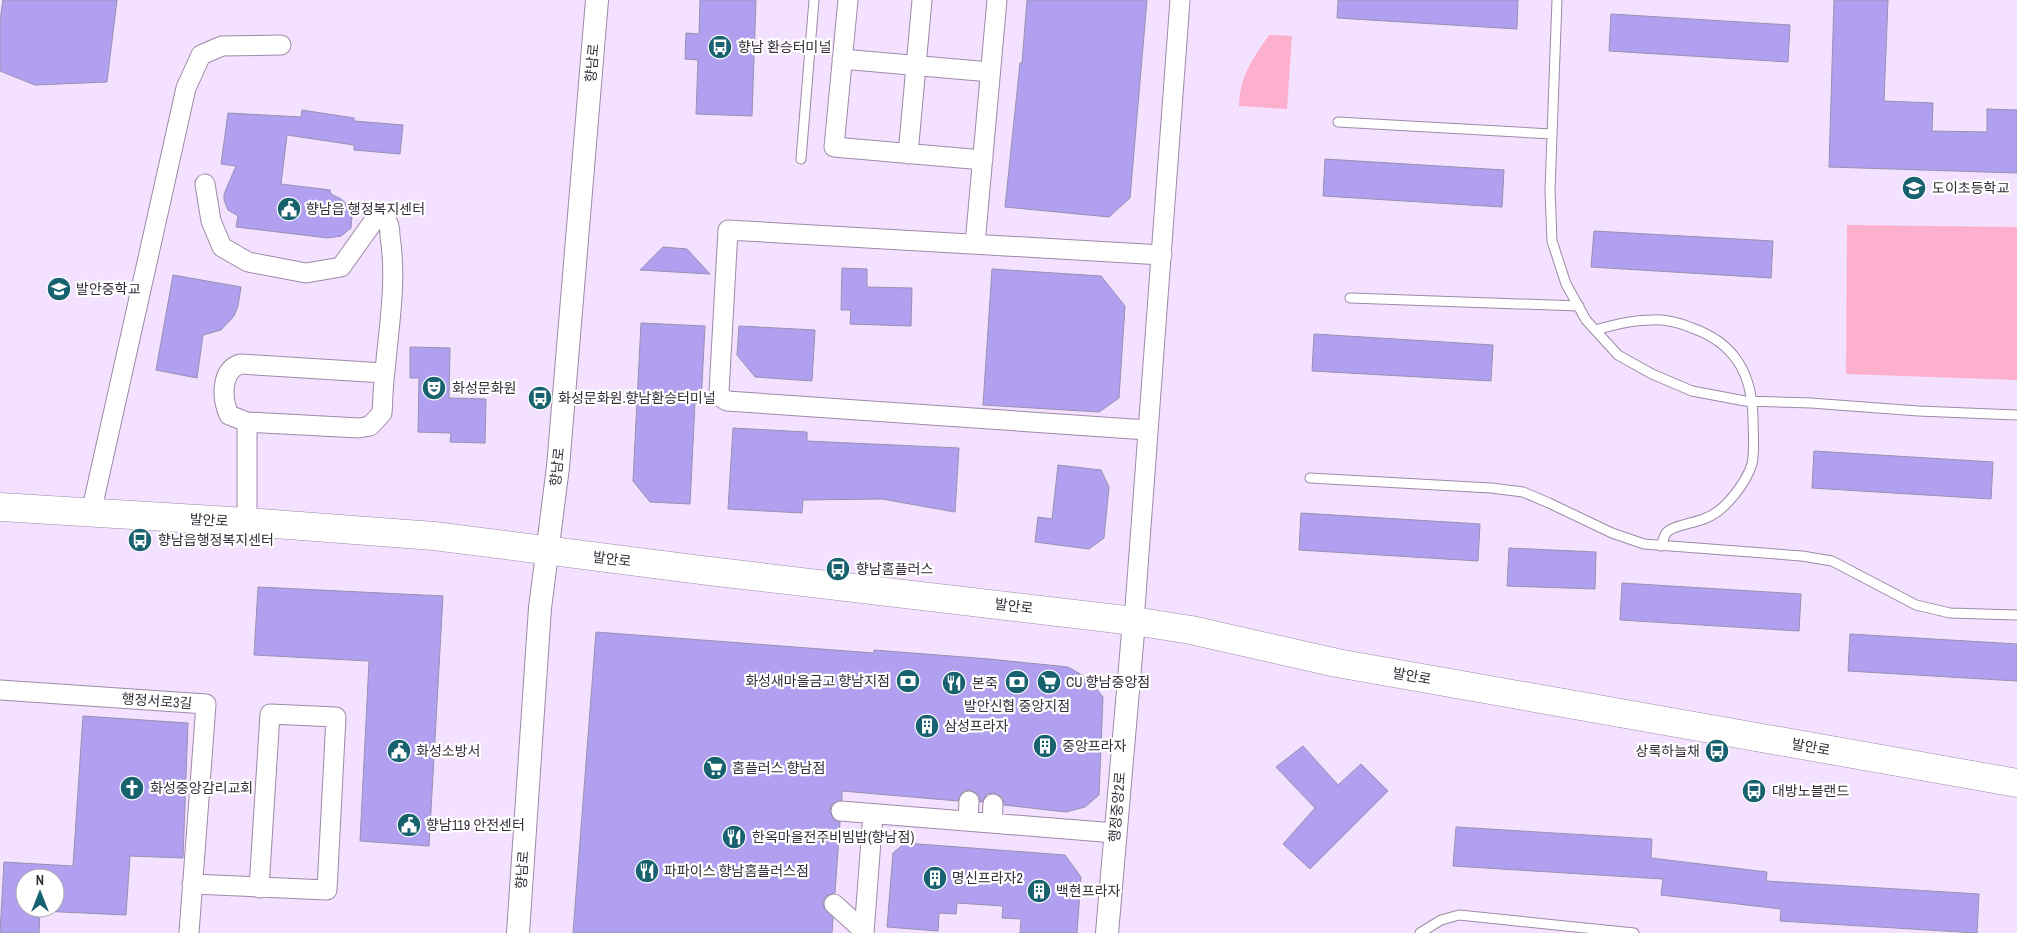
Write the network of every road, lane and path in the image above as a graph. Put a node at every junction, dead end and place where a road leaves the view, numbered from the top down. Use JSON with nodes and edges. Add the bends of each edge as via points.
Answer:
{"nodes":[{"id":1,"x":597,"y":0,"type":"edge"},
{"id":2,"x":814,"y":0,"type":"edge"},
{"id":3,"x":848,"y":0,"type":"edge"},
{"id":4,"x":922,"y":0,"type":"edge"},
{"id":5,"x":997,"y":0,"type":"edge"},
{"id":6,"x":1180,"y":0,"type":"edge"},
{"id":7,"x":1557,"y":0,"type":"edge"},
{"id":8,"x":281,"y":45,"type":"dead end"},
{"id":9,"x":842,"y":59,"type":"junction"},
{"id":10,"x":916,"y":65,"type":"junction"},
{"id":11,"x":990,"y":72,"type":"junction"},
{"id":12,"x":1338,"y":122,"type":"dead end"},
{"id":13,"x":1552,"y":134,"type":"junction"},
{"id":14,"x":908,"y":154,"type":"junction"},
{"id":15,"x":801,"y":159,"type":"dead end"},
{"id":16,"x":982,"y":160,"type":"junction"},
{"id":17,"x":205,"y":184,"type":"dead end"},
{"id":18,"x":975,"y":244,"type":"junction"},
{"id":19,"x":1162,"y":254,"type":"junction"},
{"id":20,"x":1350,"y":298,"type":"dead end"},
{"id":21,"x":1579,"y":306,"type":"junction"},
{"id":22,"x":1596,"y":330,"type":"junction"},
{"id":23,"x":384,"y":373,"type":"junction"},
{"id":24,"x":1753,"y":402,"type":"junction"},
{"id":25,"x":2017,"y":414,"type":"edge"},
{"id":26,"x":247,"y":422,"type":"junction"},
{"id":27,"x":1146,"y":430,"type":"junction"},
{"id":28,"x":1310,"y":478,"type":"dead end"},
{"id":29,"x":0,"y":507,"type":"edge"},
{"id":30,"x":91,"y":514,"type":"junction"},
{"id":31,"x":247,"y":522,"type":"junction"},
{"id":32,"x":1661,"y":546,"type":"junction"},
{"id":33,"x":546,"y":551,"type":"junction"},
{"id":34,"x":2017,"y":616,"type":"edge"},
{"id":35,"x":1134,"y":621,"type":"junction"},
{"id":36,"x":0,"y":690,"type":"edge"},
{"id":37,"x":2017,"y":783,"type":"edge"},
{"id":38,"x":969,"y":801,"type":"dead end"},
{"id":39,"x":841,"y":811,"type":"dead end"},
{"id":40,"x":873,"y":814,"type":"junction"},
{"id":41,"x":968,"y":821,"type":"junction"},
{"id":42,"x":1114,"y":833,"type":"junction"},
{"id":43,"x":192,"y":884,"type":"junction"},
{"id":44,"x":259,"y":888,"type":"junction"},
{"id":45,"x":834,"y":904,"type":"dead end"},
{"id":46,"x":864,"y":932,"type":"edge"},
{"id":47,"x":189,"y":933,"type":"edge"},
{"id":48,"x":518,"y":933,"type":"edge"},
{"id":49,"x":1106,"y":933,"type":"edge"},
{"id":50,"x":1420,"y":933,"type":"edge"},
{"id":51,"x":1634,"y":933,"type":"edge"}],
"edges":[{"from":1,"to":33,"type":"street","name":"향남로","via":[[558,467]]},
{"from":2,"to":15,"type":"lane"},
{"from":3,"to":9,"type":"street"},
{"from":4,"to":10,"type":"street"},
{"from":5,"to":11,"type":"street"},
{"from":6,"to":19,"type":"street"},
{"from":7,"to":13,"type":"lane"},
{"from":8,"to":30,"type":"street","via":[[222,46],[201,55],[186,88]]},
{"from":9,"to":10,"type":"street"},
{"from":9,"to":14,"type":"street","via":[[834,147]]},
{"from":10,"to":11,"type":"street"},
{"from":10,"to":14,"type":"street"},
{"from":11,"to":16,"type":"street"},
{"from":12,"to":13,"type":"lane"},
{"from":13,"to":21,"type":"lane","via":[[1552,241],[1566,284]]},
{"from":14,"to":16,"type":"street"},
{"from":16,"to":18,"type":"street"},
{"from":17,"to":23,"type":"street","via":[[211,221],[222,247],[248,262],[306,273],[341,267],[373,222],[384,218],[392,246],[394,273]]},
{"from":18,"to":19,"type":"street"},
{"from":18,"to":27,"type":"street","via":[[728,230],[721,397],[734,403]]},
{"from":19,"to":27,"type":"street"},
{"from":20,"to":21,"type":"lane"},
{"from":21,"to":22,"type":"lane"},
{"from":22,"to":24,"type":"lane","via":[[1618,356],[1652,374],[1692,391]]},
{"from":22,"to":24,"type":"lane","via":[[1627,322],[1654,320],[1681,324],[1708,334],[1735,356],[1750,386]]},
{"from":23,"to":26,"type":"street","via":[[382,413],[370,426]]},
{"from":23,"to":26,"type":"street","via":[[240,364],[232,367],[226,375],[224,404],[228,415]]},
{"from":24,"to":25,"type":"lane"},
{"from":24,"to":32,"type":"lane","via":[[1752,463],[1744,483],[1709,517],[1666,532]]},
{"from":26,"to":31,"type":"street"},
{"from":27,"to":35,"type":"street"},
{"from":28,"to":32,"type":"lane","via":[[1523,492],[1612,533]]},
{"from":29,"to":30,"type":"main road","name":"발안로"},
{"from":30,"to":31,"type":"main road","name":"발안로"},
{"from":31,"to":33,"type":"main road","name":"발안로","via":[[434,536]]},
{"from":32,"to":34,"type":"lane","via":[[1832,561],[1916,605],[1950,613]]},
{"from":33,"to":35,"type":"main road","name":"발안로"},
{"from":33,"to":48,"type":"street","name":"향남로"},
{"from":35,"to":37,"type":"main road","name":"발안로","via":[[1191,630],[1337,663]]},
{"from":35,"to":42,"type":"street","name":"행정중앙2로"},
{"from":36,"to":43,"type":"street","name":"행정서로3길","via":[[206,704]]},
{"from":38,"to":41,"type":"street"},
{"from":39,"to":40,"type":"street"},
{"from":40,"to":41,"type":"street"},
{"from":40,"to":46,"type":"street"},
{"from":41,"to":42,"type":"street","via":[[993,814]]},
{"from":42,"to":49,"type":"street","name":"행정중앙2로"},
{"from":43,"to":44,"type":"street"},
{"from":43,"to":47,"type":"street","name":"행정서로3길"},
{"from":44,"to":44,"type":"street","via":[[327,890],[336,717],[270,714]]},
{"from":45,"to":46,"type":"street"},
{"from":50,"to":51,"type":"lane","via":[[1441,920],[1458,916]]}]}
